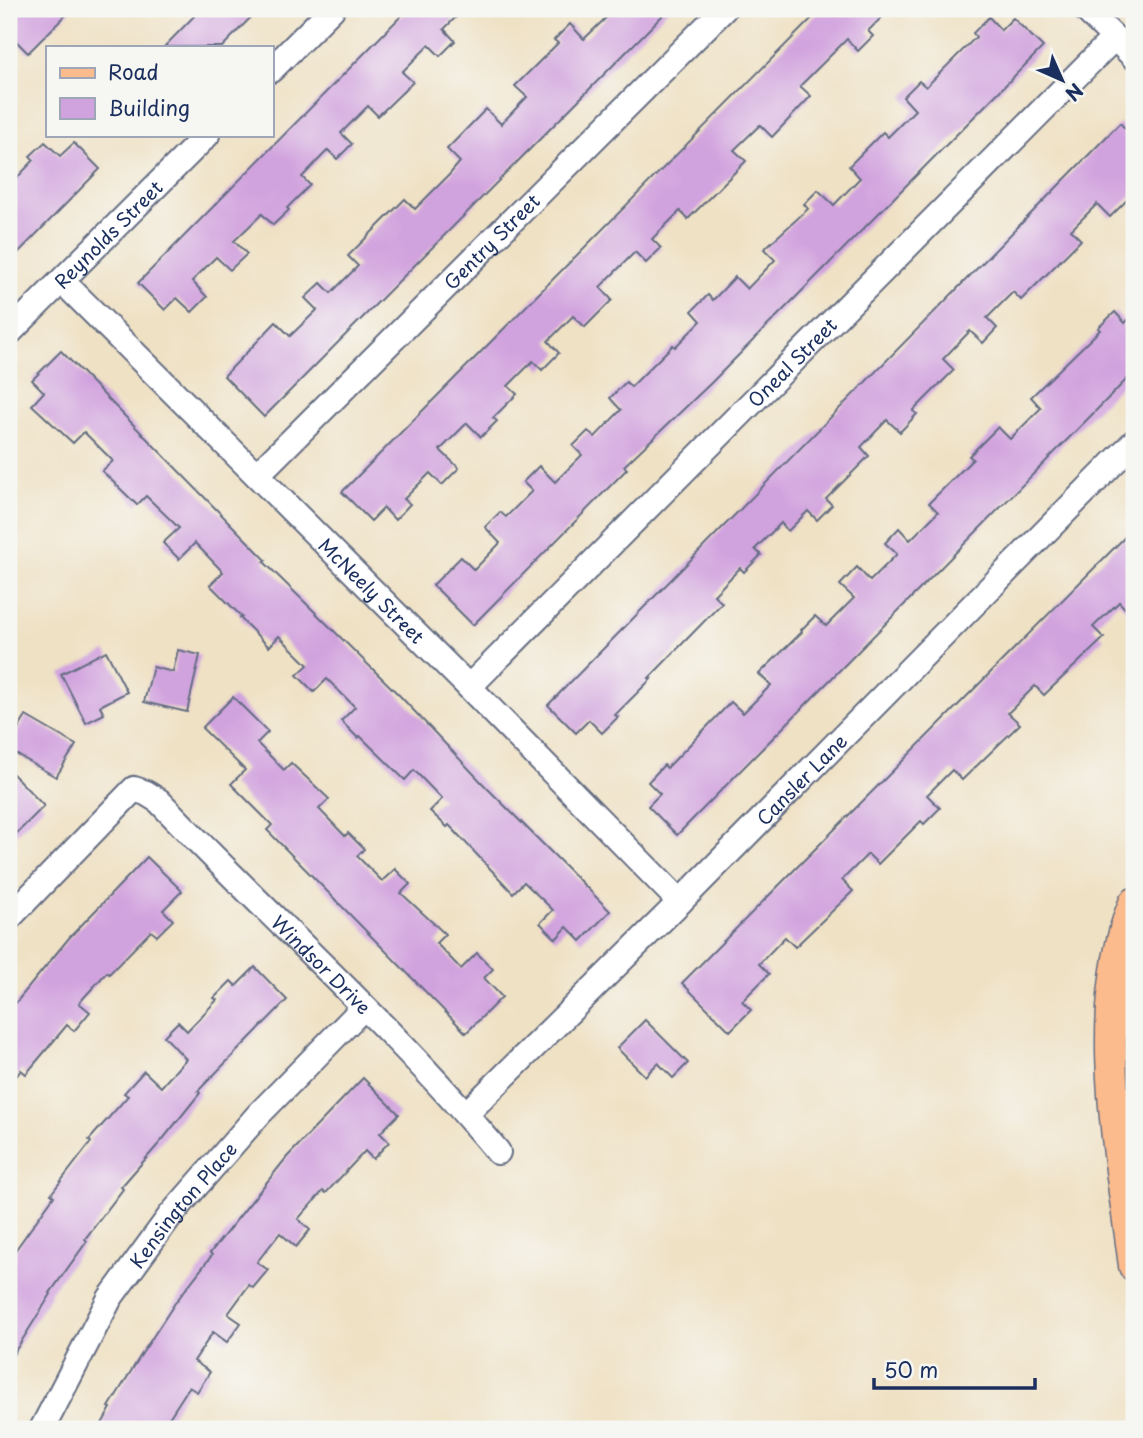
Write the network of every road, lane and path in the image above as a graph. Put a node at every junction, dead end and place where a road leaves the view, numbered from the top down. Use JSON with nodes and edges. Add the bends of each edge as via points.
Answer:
{"nodes":[{"id":1,"x":332,"y":9,"type":"edge"},
{"id":2,"x":724,"y":9,"type":"edge"},
{"id":3,"x":1085,"y":9,"type":"edge"},
{"id":4,"x":1114,"y":38,"type":"junction"},
{"id":5,"x":1134,"y":57,"type":"edge"},
{"id":6,"x":273,"y":68,"type":"edge"},
{"id":7,"x":206,"y":136,"type":"edge"},
{"id":8,"x":62,"y":281,"type":"junction"},
{"id":9,"x":9,"y":333,"type":"edge"},
{"id":10,"x":1134,"y":442,"type":"edge"},
{"id":11,"x":257,"y":475,"type":"junction"},
{"id":12,"x":469,"y":687,"type":"junction"},
{"id":13,"x":680,"y":902,"type":"junction"},
{"id":14,"x":1134,"y":902,"type":"edge"},
{"id":15,"x":9,"y":918,"type":"edge"},
{"id":16,"x":363,"y":1008,"type":"junction"},
{"id":17,"x":466,"y":1114,"type":"junction"},
{"id":18,"x":498,"y":1152,"type":"dead end"},
{"id":19,"x":1134,"y":1266,"type":"edge"},
{"id":20,"x":42,"y":1429,"type":"edge"}],
"edges":[{"from":1,"to":6,"type":"street"},
{"from":2,"to":11,"type":"street","name":"Gentry Street"},
{"from":3,"to":4,"type":"street"},
{"from":4,"to":5,"type":"street"},
{"from":4,"to":12,"type":"street","name":"Oneal Street"},
{"from":7,"to":8,"type":"street","name":"Reynolds Street"},
{"from":8,"to":9,"type":"street","name":"Reynolds Street"},
{"from":8,"to":11,"type":"street","name":"McNeely Street"},
{"from":10,"to":13,"type":"street","name":"Cansler Lane"},
{"from":11,"to":12,"type":"street","name":"McNeely Street"},
{"from":12,"to":13,"type":"street","name":"McNeely Street"},
{"from":13,"to":17,"type":"street","name":"Cansler Lane"},
{"from":14,"to":19,"type":"main road","via":[[1121,947],[1111,1021],[1117,1135]]},
{"from":15,"to":16,"type":"street","name":"Windsor Drive","via":[[134,789],[159,801]]},
{"from":16,"to":17,"type":"street","name":"Windsor Drive"},
{"from":16,"to":20,"type":"street","name":"Kensington Place","via":[[259,1114],[170,1216],[110,1298]]},
{"from":17,"to":18,"type":"street","name":"Windsor Drive"}]}
